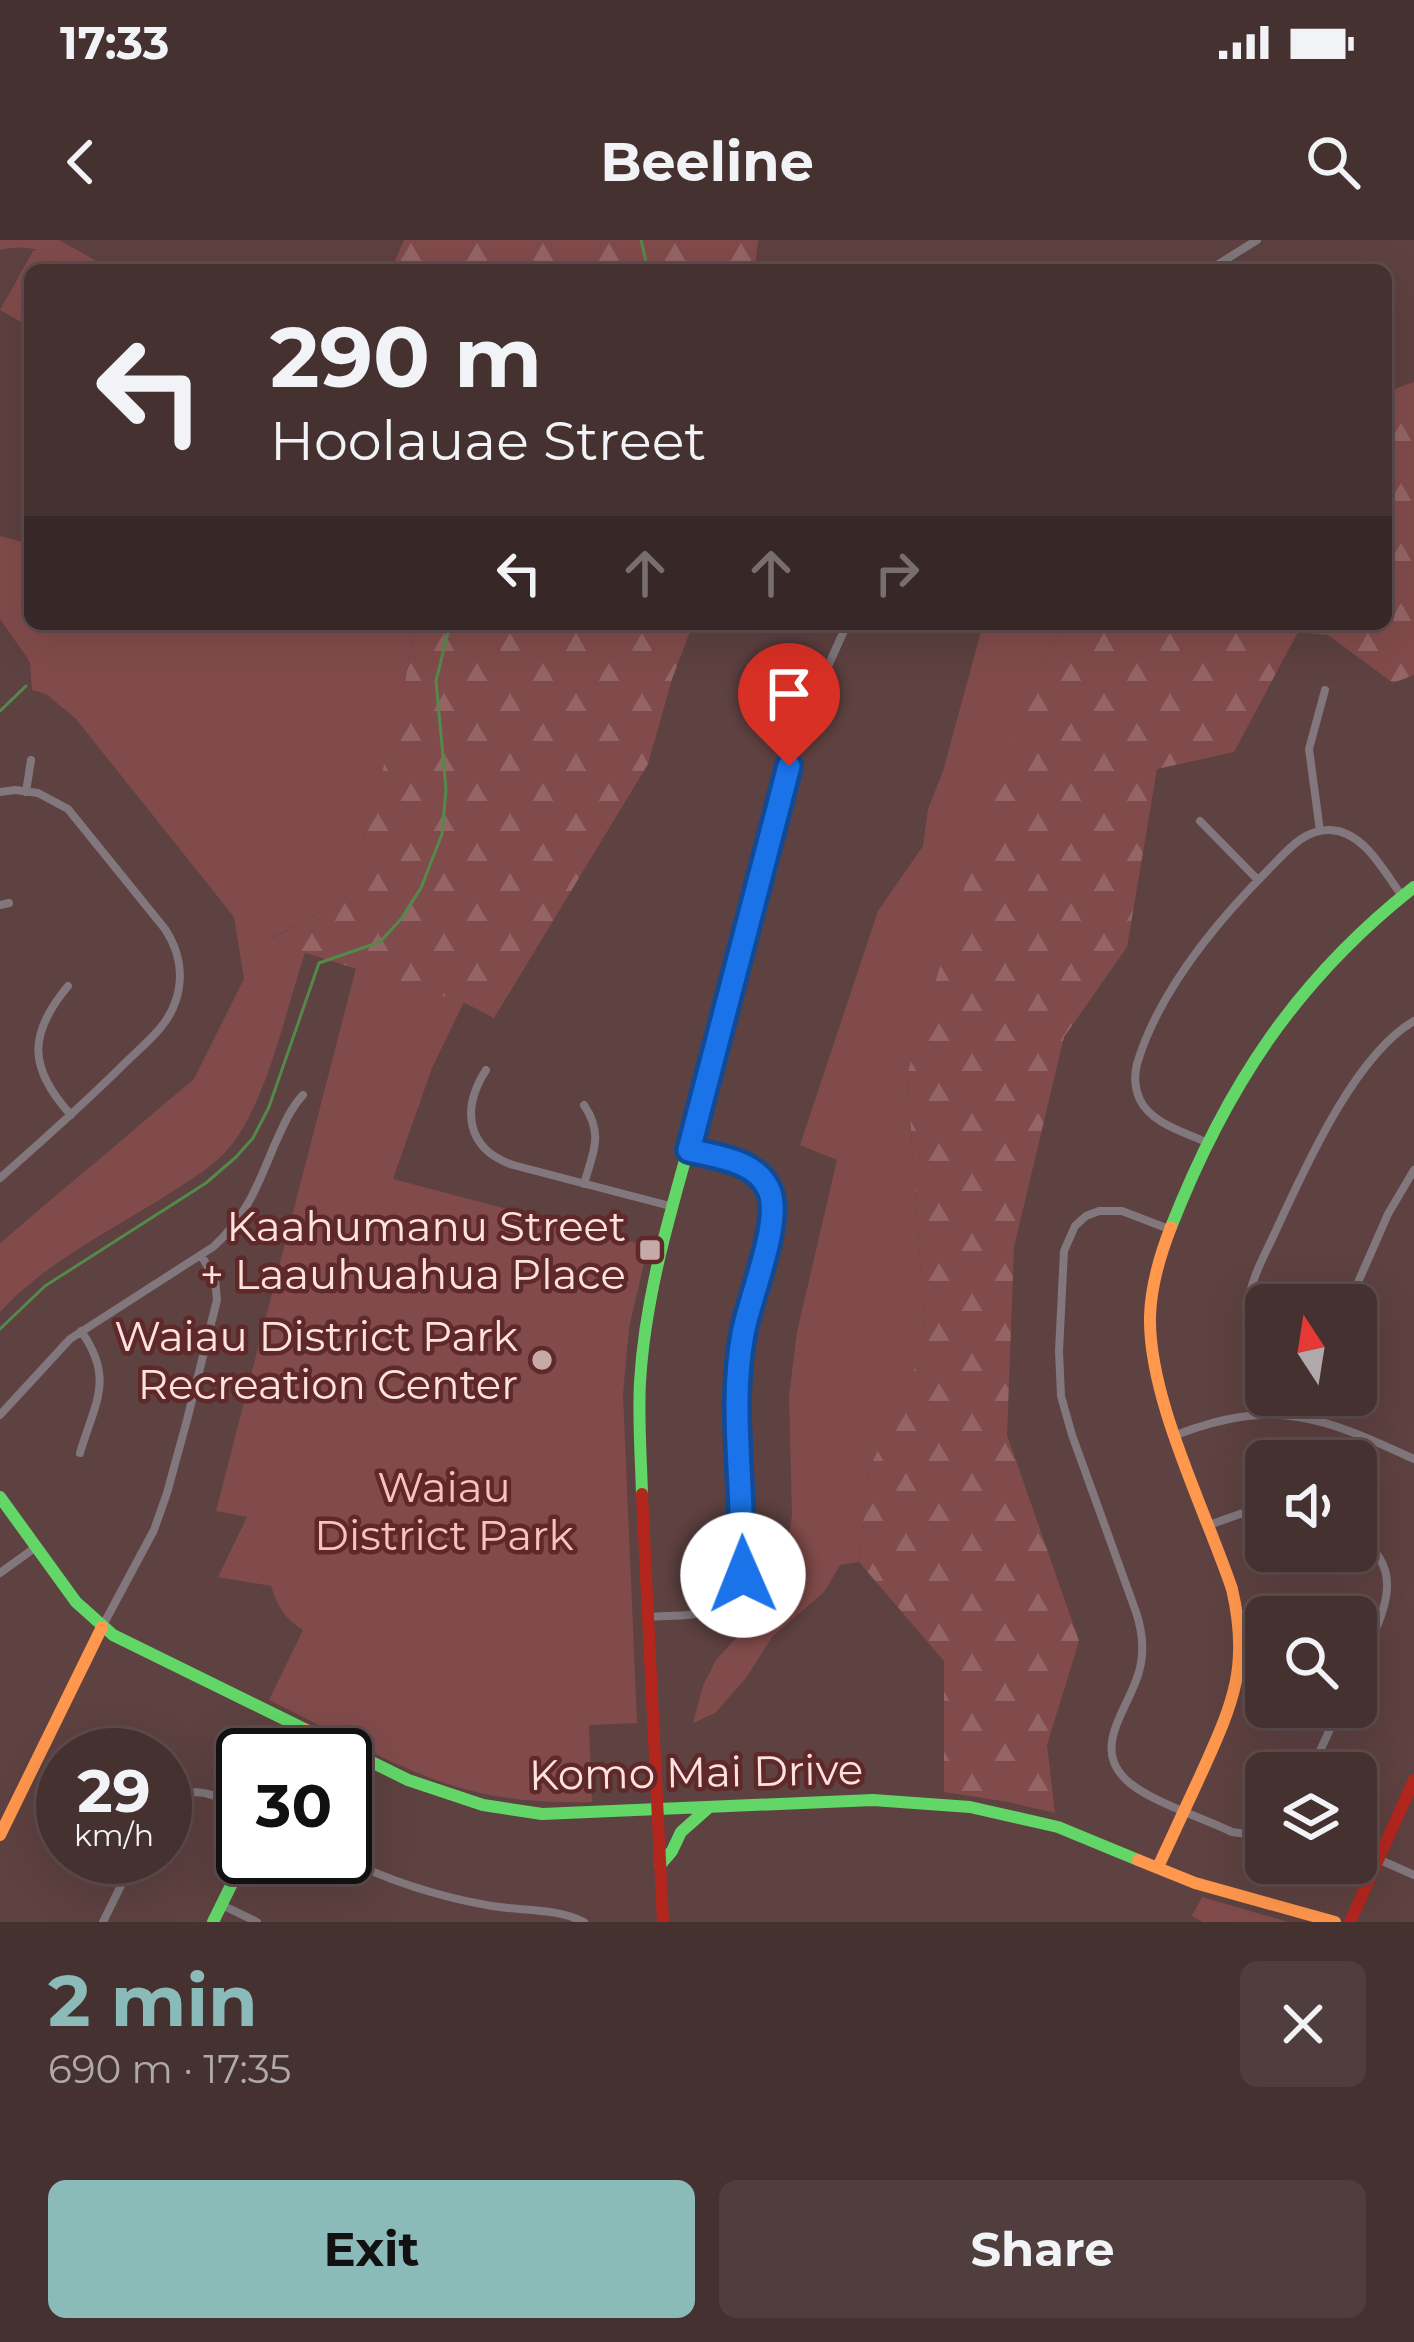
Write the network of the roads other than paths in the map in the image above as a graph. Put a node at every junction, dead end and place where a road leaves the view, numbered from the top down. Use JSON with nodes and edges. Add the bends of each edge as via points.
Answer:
{"nodes":[{"id":1,"x":1257,"y":240,"type":"edge"},
{"id":2,"x":1219,"y":264,"type":"edge"},
{"id":3,"x":844,"y":630,"type":"edge"},
{"id":4,"x":1325,"y":690,"type":"dead end"},
{"id":5,"x":32,"y":760,"type":"dead end"},
{"id":6,"x":0,"y":792,"type":"edge"},
{"id":7,"x":26,"y":792,"type":"junction"},
{"id":8,"x":1200,"y":821,"type":"dead end"},
{"id":9,"x":1320,"y":831,"type":"junction"},
{"id":10,"x":1258,"y":880,"type":"junction"},
{"id":11,"x":1408,"y":891,"type":"edge"},
{"id":12,"x":68,"y":986,"type":"dead end"},
{"id":13,"x":1414,"y":1021,"type":"edge"},
{"id":14,"x":486,"y":1070,"type":"dead end"},
{"id":15,"x":707,"y":1081,"type":"joint"},
{"id":16,"x":303,"y":1095,"type":"dead end"},
{"id":17,"x":584,"y":1106,"type":"dead end"},
{"id":18,"x":71,"y":1115,"type":"junction"},
{"id":19,"x":1208,"y":1143,"type":"junction"},
{"id":20,"x":689,"y":1150,"type":"junction"},
{"id":21,"x":1414,"y":1169,"type":"edge"},
{"id":22,"x":0,"y":1178,"type":"edge"},
{"id":23,"x":584,"y":1184,"type":"junction"},
{"id":24,"x":674,"y":1207,"type":"junction"},
{"id":25,"x":1168,"y":1229,"type":"junction"},
{"id":26,"x":201,"y":1255,"type":"junction"},
{"id":27,"x":1254,"y":1284,"type":"edge"},
{"id":28,"x":1357,"y":1284,"type":"edge"},
{"id":29,"x":81,"y":1331,"type":"junction"},
{"id":30,"x":0,"y":1415,"type":"edge"},
{"id":31,"x":1245,"y":1416,"type":"edge"},
{"id":32,"x":1299,"y":1416,"type":"edge"},
{"id":33,"x":1176,"y":1435,"type":"junction"},
{"id":34,"x":80,"y":1453,"type":"dead end"},
{"id":35,"x":1414,"y":1459,"type":"edge"},
{"id":36,"x":0,"y":1497,"type":"edge"},
{"id":37,"x":1245,"y":1513,"type":"edge"},
{"id":38,"x":1209,"y":1525,"type":"junction"},
{"id":39,"x":36,"y":1547,"type":"junction"},
{"id":40,"x":1377,"y":1552,"type":"edge"},
{"id":41,"x":0,"y":1573,"type":"edge"},
{"id":42,"x":1245,"y":1614,"type":"edge"},
{"id":43,"x":1238,"y":1615,"type":"junction"},
{"id":44,"x":648,"y":1617,"type":"junction"},
{"id":45,"x":1377,"y":1626,"type":"edge"},
{"id":46,"x":102,"y":1627,"type":"junction"},
{"id":47,"x":302,"y":1728,"type":"edge"},
{"id":48,"x":372,"y":1762,"type":"edge"},
{"id":49,"x":1414,"y":1780,"type":"edge"},
{"id":50,"x":708,"y":1808,"type":"junction"},
{"id":51,"x":657,"y":1810,"type":"junction"},
{"id":52,"x":1185,"y":1810,"type":"junction"},
{"id":53,"x":1245,"y":1834,"type":"edge"},
{"id":54,"x":0,"y":1835,"type":"edge"},
{"id":55,"x":1378,"y":1858,"type":"junction"},
{"id":56,"x":660,"y":1865,"type":"junction"},
{"id":57,"x":1158,"y":1868,"type":"junction"},
{"id":58,"x":372,"y":1872,"type":"edge"},
{"id":59,"x":1414,"y":1875,"type":"edge"},
{"id":60,"x":122,"y":1884,"type":"edge"},
{"id":61,"x":232,"y":1884,"type":"edge"},
{"id":62,"x":222,"y":1905,"type":"junction"},
{"id":63,"x":104,"y":1922,"type":"edge"},
{"id":64,"x":214,"y":1922,"type":"edge"},
{"id":65,"x":256,"y":1922,"type":"edge"},
{"id":66,"x":584,"y":1922,"type":"edge"},
{"id":67,"x":663,"y":1922,"type":"edge"},
{"id":68,"x":1335,"y":1922,"type":"edge"},
{"id":69,"x":1350,"y":1922,"type":"edge"}],
"edges":[{"from":1,"to":2,"type":"street"},
{"from":3,"to":15,"type":"street","via":[[789,766]]},
{"from":4,"to":9,"type":"street","via":[[1309,749]]},
{"from":5,"to":7,"type":"street"},
{"from":6,"to":7,"type":"street"},
{"from":7,"to":18,"type":"street","via":[[74,816],[165,929],[180,965],[166,1021]]},
{"from":8,"to":10,"type":"street"},
{"from":9,"to":10,"type":"street"},
{"from":9,"to":11,"type":"street","via":[[1361,843]]},
{"from":10,"to":19,"type":"street","via":[[1185,969],[1136,1069],[1148,1111]]},
{"from":11,"to":19,"type":"street","via":[[1289,1008]]},
{"from":12,"to":18,"type":"street","via":[[44,1019],[39,1049],[45,1081]]},
{"from":13,"to":27,"type":"street","via":[[1343,1100]]},
{"from":14,"to":23,"type":"street","via":[[471,1106],[482,1146],[503,1162]]},
{"from":15,"to":20,"type":"street"},
{"from":16,"to":26,"type":"street","via":[[243,1216]]},
{"from":17,"to":23,"type":"street","via":[[597,1136]]},
{"from":18,"to":22,"type":"street"},
{"from":19,"to":25,"type":"street"},
{"from":20,"to":24,"type":"street"},
{"from":20,"to":44,"type":"street","via":[[752,1170],[773,1206],[738,1369],[744,1570],[718,1608]]},
{"from":21,"to":28,"type":"street"},
{"from":23,"to":24,"type":"street"},
{"from":24,"to":44,"type":"street","via":[[639,1378]]},
{"from":25,"to":33,"type":"street","via":[[1150,1326]]},
{"from":25,"to":52,"type":"street","via":[[1115,1210],[1075,1226],[1064,1251],[1059,1369],[1070,1430],[1141,1631],[1139,1670],[1114,1730],[1114,1763],[1132,1785]]},
{"from":26,"to":29,"type":"street"},
{"from":26,"to":46,"type":"street","via":[[217,1300],[187,1420],[154,1530]]},
{"from":29,"to":30,"type":"street"},
{"from":29,"to":34,"type":"street","via":[[101,1378]]},
{"from":31,"to":33,"type":"street"},
{"from":32,"to":35,"type":"street"},
{"from":33,"to":38,"type":"street"},
{"from":36,"to":39,"type":"street","name":"Komo Mai Drive"},
{"from":37,"to":38,"type":"street"},
{"from":38,"to":43,"type":"street"},
{"from":39,"to":41,"type":"street"},
{"from":39,"to":46,"type":"street","name":"Komo Mai Drive"},
{"from":40,"to":45,"type":"street","via":[[1390,1582]]},
{"from":42,"to":43,"type":"street"},
{"from":43,"to":52,"type":"street","via":[[1233,1699]]},
{"from":44,"to":51,"type":"street"},
{"from":46,"to":47,"type":"street","name":"Komo Mai Drive"},
{"from":46,"to":54,"type":"street"},
{"from":48,"to":51,"type":"street","name":"Komo Mai Drive","via":[[484,1805],[560,1814]]},
{"from":49,"to":55,"type":"street"},
{"from":50,"to":51,"type":"street","name":"Komo Mai Drive"},
{"from":50,"to":56,"type":"street"},
{"from":50,"to":57,"type":"street","name":"Komo Mai Drive","via":[[873,1800],[970,1807],[1072,1832]]},
{"from":51,"to":56,"type":"street"},
{"from":52,"to":53,"type":"street"},
{"from":52,"to":57,"type":"street"},
{"from":55,"to":59,"type":"street"},
{"from":55,"to":69,"type":"street"},
{"from":56,"to":67,"type":"street"},
{"from":57,"to":68,"type":"street","name":"Komo Mai Drive"},
{"from":58,"to":66,"type":"street","via":[[434,1894]]},
{"from":60,"to":63,"type":"street"},
{"from":61,"to":62,"type":"street"},
{"from":62,"to":64,"type":"street"},
{"from":62,"to":65,"type":"street"}]}
